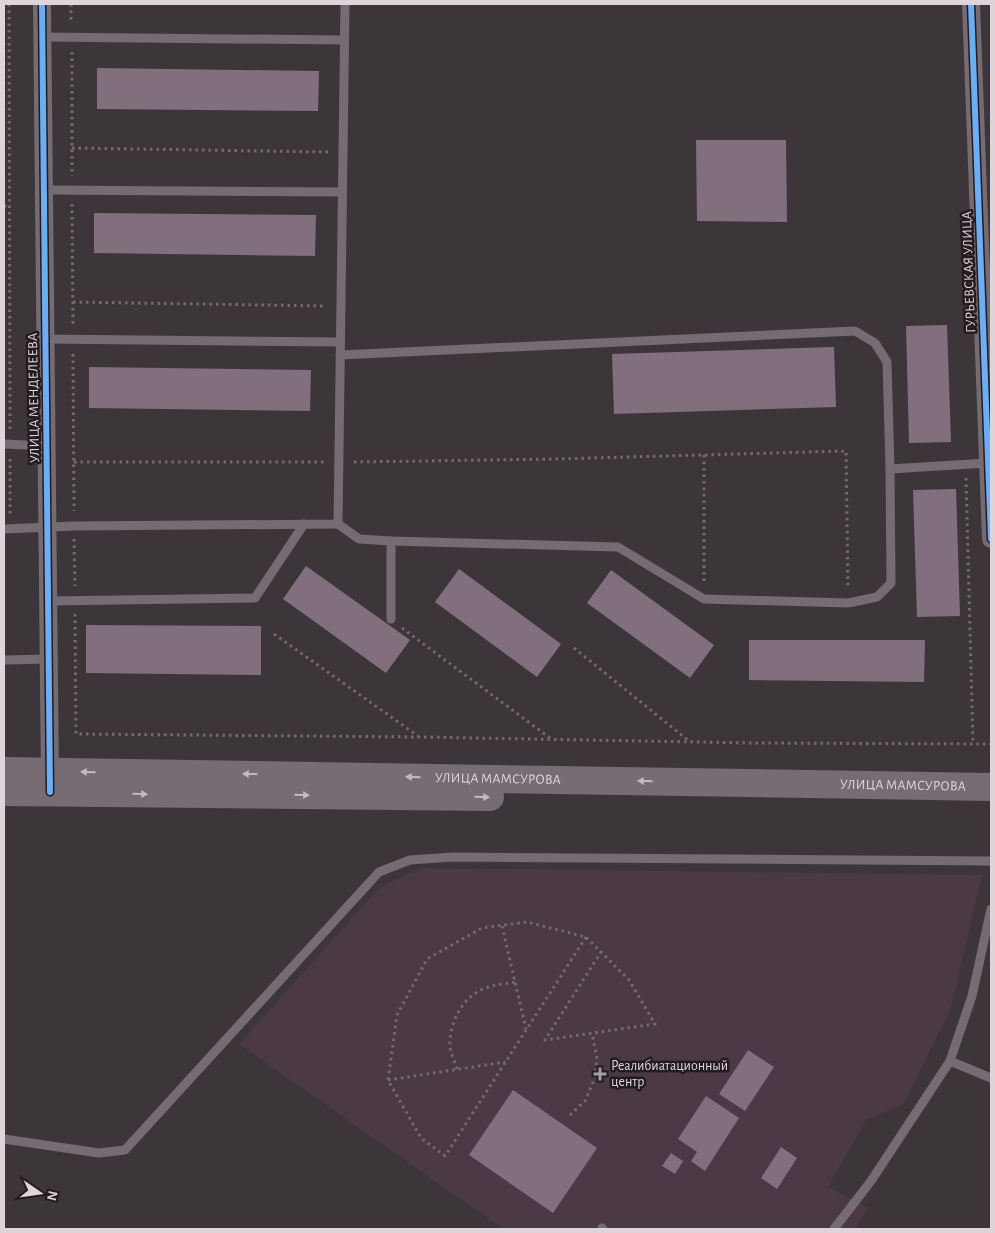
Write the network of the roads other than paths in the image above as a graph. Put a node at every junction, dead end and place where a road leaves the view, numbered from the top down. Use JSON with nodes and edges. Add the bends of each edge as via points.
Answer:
{"nodes":[{"id":1,"x":42,"y":4,"type":"edge"},
{"id":2,"x":345,"y":4,"type":"edge"},
{"id":3,"x":972,"y":4,"type":"edge"},
{"id":4,"x":42,"y":37,"type":"junction"},
{"id":5,"x":344,"y":40,"type":"junction"},
{"id":6,"x":44,"y":190,"type":"junction"},
{"id":7,"x":342,"y":192,"type":"junction"},
{"id":8,"x":985,"y":226,"type":"edge"},
{"id":9,"x":45,"y":339,"type":"junction"},
{"id":10,"x":340,"y":342,"type":"junction"},
{"id":11,"x":340,"y":355,"type":"junction"},
{"id":12,"x":7,"y":444,"type":"edge"},
{"id":13,"x":46,"y":446,"type":"junction"},
{"id":14,"x":988,"y":463,"type":"junction"},
{"id":15,"x":890,"y":470,"type":"junction"},
{"id":16,"x":304,"y":524,"type":"junction"},
{"id":17,"x":338,"y":524,"type":"junction"},
{"id":18,"x":48,"y":527,"type":"junction"},
{"id":19,"x":7,"y":529,"type":"edge"},
{"id":20,"x":991,"y":539,"type":"edge"},
{"id":21,"x":391,"y":541,"type":"junction"},
{"id":22,"x":48,"y":602,"type":"junction"},
{"id":23,"x":390,"y":620,"type":"road end"},
{"id":24,"x":4,"y":660,"type":"edge"},
{"id":25,"x":49,"y":660,"type":"junction"},
{"id":26,"x":4,"y":771,"type":"edge"},
{"id":27,"x":50,"y":782,"type":"junction"},
{"id":28,"x":991,"y":787,"type":"edge"},
{"id":29,"x":4,"y":792,"type":"edge"},
{"id":30,"x":991,"y":803,"type":"edge"},
{"id":31,"x":991,"y":861,"type":"edge"},
{"id":32,"x":991,"y":909,"type":"edge"},
{"id":33,"x":950,"y":1061,"type":"junction"},
{"id":34,"x":991,"y":1078,"type":"edge"},
{"id":35,"x":4,"y":1139,"type":"edge"},
{"id":36,"x":834,"y":1229,"type":"edge"}],
"edges":[{"from":1,"to":4,"type":"street","name":"УЛИЦА МЕНДЕЛЕЕВА"},
{"from":2,"to":5,"type":"lane"},
{"from":3,"to":8,"type":"street","name":"ГУРЬЕВСКАЯ УЛИЦА"},
{"from":4,"to":5,"type":"lane"},
{"from":4,"to":6,"type":"street","name":"УЛИЦА МЕНДЕЛЕЕВА"},
{"from":5,"to":7,"type":"lane"},
{"from":6,"to":7,"type":"lane"},
{"from":6,"to":9,"type":"street","name":"УЛИЦА МЕНДЕЛЕЕВА"},
{"from":7,"to":10,"type":"lane"},
{"from":8,"to":14,"type":"street","name":"ГУРЬЕВСКАЯ УЛИЦА"},
{"from":9,"to":10,"type":"lane"},
{"from":9,"to":13,"type":"street","name":"УЛИЦА МЕНДЕЛЕЕВА"},
{"from":10,"to":11,"type":"lane"},
{"from":11,"to":15,"type":"lane","via":[[855,331],[875,343],[887,362]]},
{"from":11,"to":17,"type":"lane"},
{"from":12,"to":13,"type":"lane"},
{"from":13,"to":18,"type":"street","name":"УЛИЦА МЕНДЕЛЕЕВА"},
{"from":14,"to":15,"type":"lane"},
{"from":14,"to":20,"type":"street","name":"ГУРЬЕВСКАЯ УЛИЦА"},
{"from":15,"to":21,"type":"lane","via":[[891,583],[877,597],[848,603],[704,599],[618,547]]},
{"from":16,"to":17,"type":"lane"},
{"from":16,"to":18,"type":"lane"},
{"from":16,"to":22,"type":"lane","via":[[255,598]]},
{"from":17,"to":21,"type":"lane","via":[[358,538]]},
{"from":18,"to":19,"type":"lane"},
{"from":18,"to":22,"type":"street","name":"УЛИЦА МЕНДЕЛЕЕВА"},
{"from":21,"to":23,"type":"lane"},
{"from":22,"to":25,"type":"street","name":"УЛИЦА МЕНДЕЛЕЕВА"},
{"from":24,"to":25,"type":"lane"},
{"from":25,"to":27,"type":"street","name":"УЛИЦА МЕНДЕЛЕЕВА"},
{"from":26,"to":27,"type":"main road","name":"УЛИЦА МАМСУРОВА"},
{"from":28,"to":27,"type":"main road","name":"УЛИЦА МАМСУРОВА","one_way":true},
{"from":27,"to":29,"type":"main road","name":"УЛИЦА МАМСУРОВА"},
{"from":27,"to":30,"type":"main road","name":"УЛИЦА МАМСУРОВА","one_way":true},
{"from":31,"to":35,"type":"lane","via":[[452,857],[410,860],[379,872],[125,1150],[99,1154]]},
{"from":32,"to":33,"type":"lane","via":[[972,996]]},
{"from":33,"to":34,"type":"lane"},
{"from":33,"to":36,"type":"lane","via":[[871,1181]]}]}
